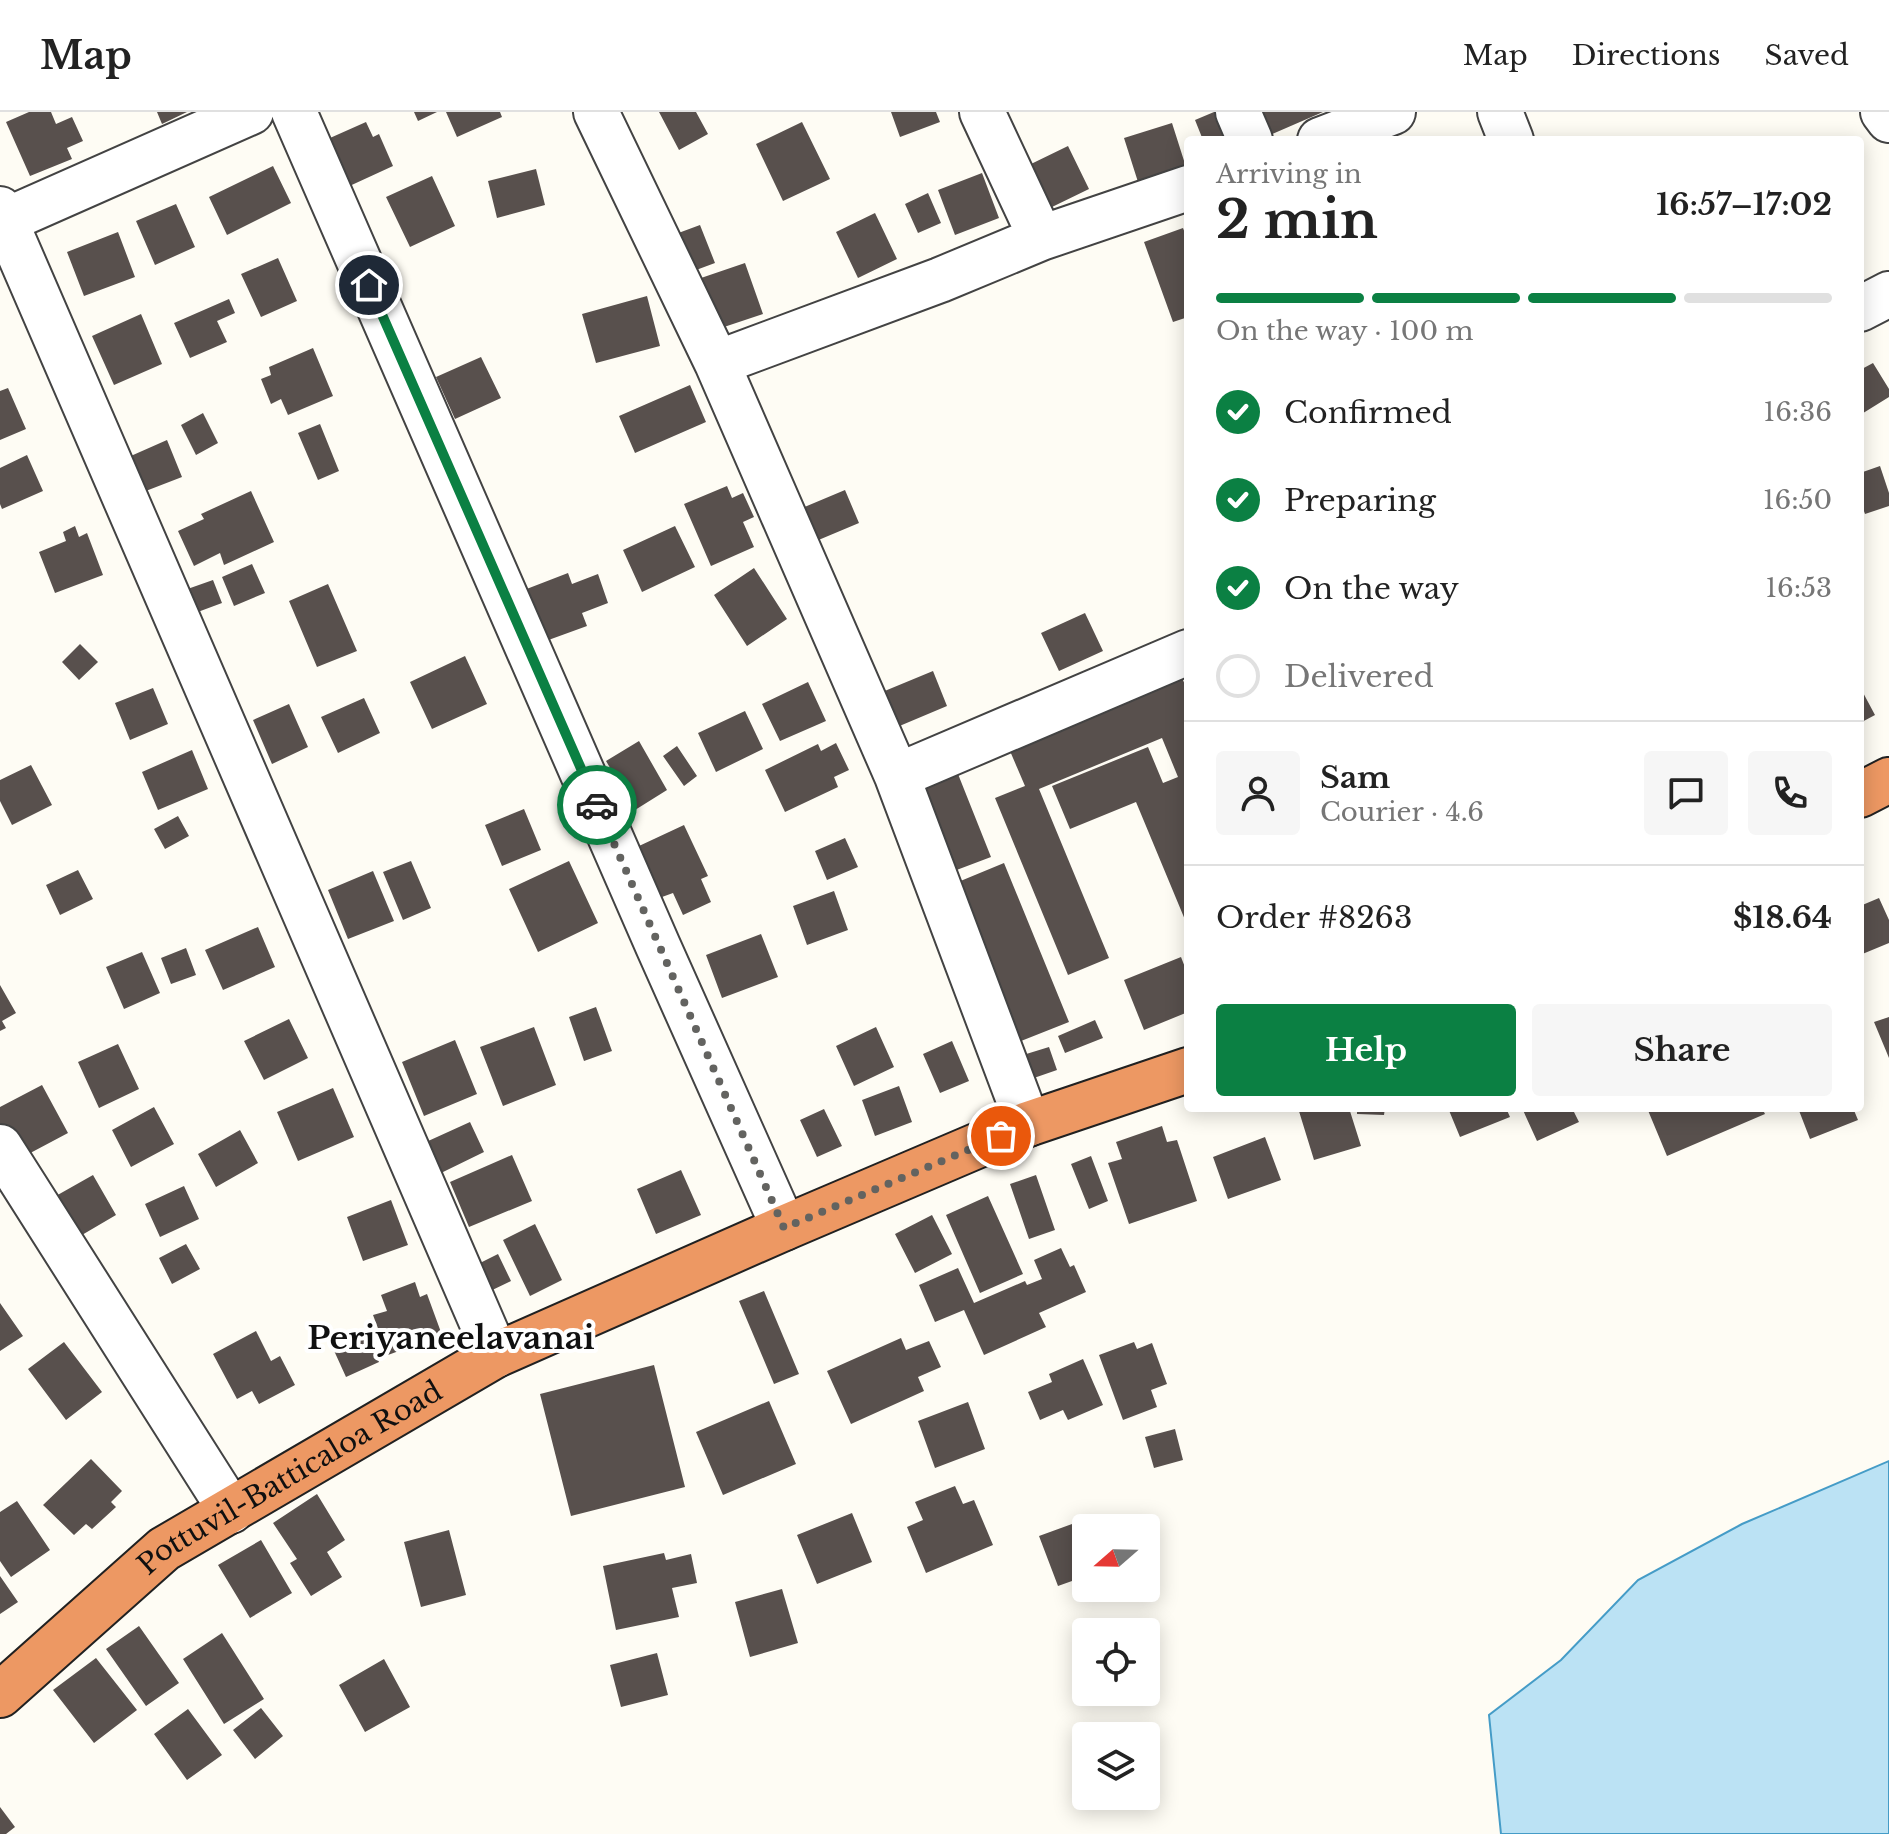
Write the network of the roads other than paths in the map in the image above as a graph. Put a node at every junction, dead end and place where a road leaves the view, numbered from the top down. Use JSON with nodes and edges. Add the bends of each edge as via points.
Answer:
{"nodes":[{"id":1,"x":251,"y":112,"type":"edge"},
{"id":2,"x":294,"y":112,"type":"edge"},
{"id":3,"x":596,"y":112,"type":"edge"},
{"id":4,"x":982,"y":112,"type":"edge"},
{"id":5,"x":1238,"y":112,"type":"edge"},
{"id":6,"x":1393,"y":112,"type":"edge"},
{"id":7,"x":1500,"y":112,"type":"edge"},
{"id":8,"x":1883,"y":112,"type":"edge"},
{"id":9,"x":1889,"y":120,"type":"edge"},
{"id":10,"x":1248,"y":136,"type":"edge"},
{"id":11,"x":1330,"y":136,"type":"edge"},
{"id":12,"x":1509,"y":136,"type":"edge"},
{"id":13,"x":1184,"y":189,"type":"edge"},
{"id":14,"x":1,"y":218,"type":"edge"},
{"id":15,"x":1041,"y":238,"type":"junction"},
{"id":16,"x":1889,"y":294,"type":"edge"},
{"id":17,"x":1864,"y":307,"type":"edge"},
{"id":18,"x":717,"y":363,"type":"junction"},
{"id":19,"x":1184,"y":654,"type":"edge"},
{"id":20,"x":897,"y":776,"type":"junction"},
{"id":21,"x":1889,"y":780,"type":"edge"},
{"id":22,"x":1864,"y":793,"type":"edge"},
{"id":23,"x":1184,"y":1071,"type":"edge"},
{"id":24,"x":1028,"y":1124,"type":"junction"},
{"id":25,"x":0,"y":1147,"type":"edge"},
{"id":26,"x":784,"y":1228,"type":"junction"},
{"id":27,"x":496,"y":1355,"type":"junction"},
{"id":28,"x":231,"y":1511,"type":"junction"},
{"id":29,"x":4,"y":1682,"type":"edge"}],
"edges":[{"from":1,"to":14,"type":"street"},
{"from":2,"to":26,"type":"street"},
{"from":3,"to":18,"type":"street"},
{"from":4,"to":15,"type":"street"},
{"from":5,"to":10,"type":"street"},
{"from":6,"to":11,"type":"street"},
{"from":7,"to":12,"type":"street"},
{"from":8,"to":9,"type":"street"},
{"from":13,"to":15,"type":"street"},
{"from":14,"to":27,"type":"street"},
{"from":15,"to":18,"type":"street"},
{"from":16,"to":17,"type":"street"},
{"from":18,"to":20,"type":"street"},
{"from":19,"to":20,"type":"street"},
{"from":20,"to":24,"type":"street"},
{"from":21,"to":22,"type":"highway"},
{"from":23,"to":24,"type":"highway","name":"Pottuvil-Batticaloa Road"},
{"from":24,"to":26,"type":"highway","name":"Pottuvil-Batticaloa Road"},
{"from":25,"to":28,"type":"street"},
{"from":26,"to":27,"type":"highway","name":"Pottuvil-Batticaloa Road"},
{"from":27,"to":28,"type":"highway","name":"Pottuvil-Batticaloa Road"},
{"from":28,"to":29,"type":"highway","name":"Pottuvil-Batticaloa Road","via":[[164,1549]]}]}
